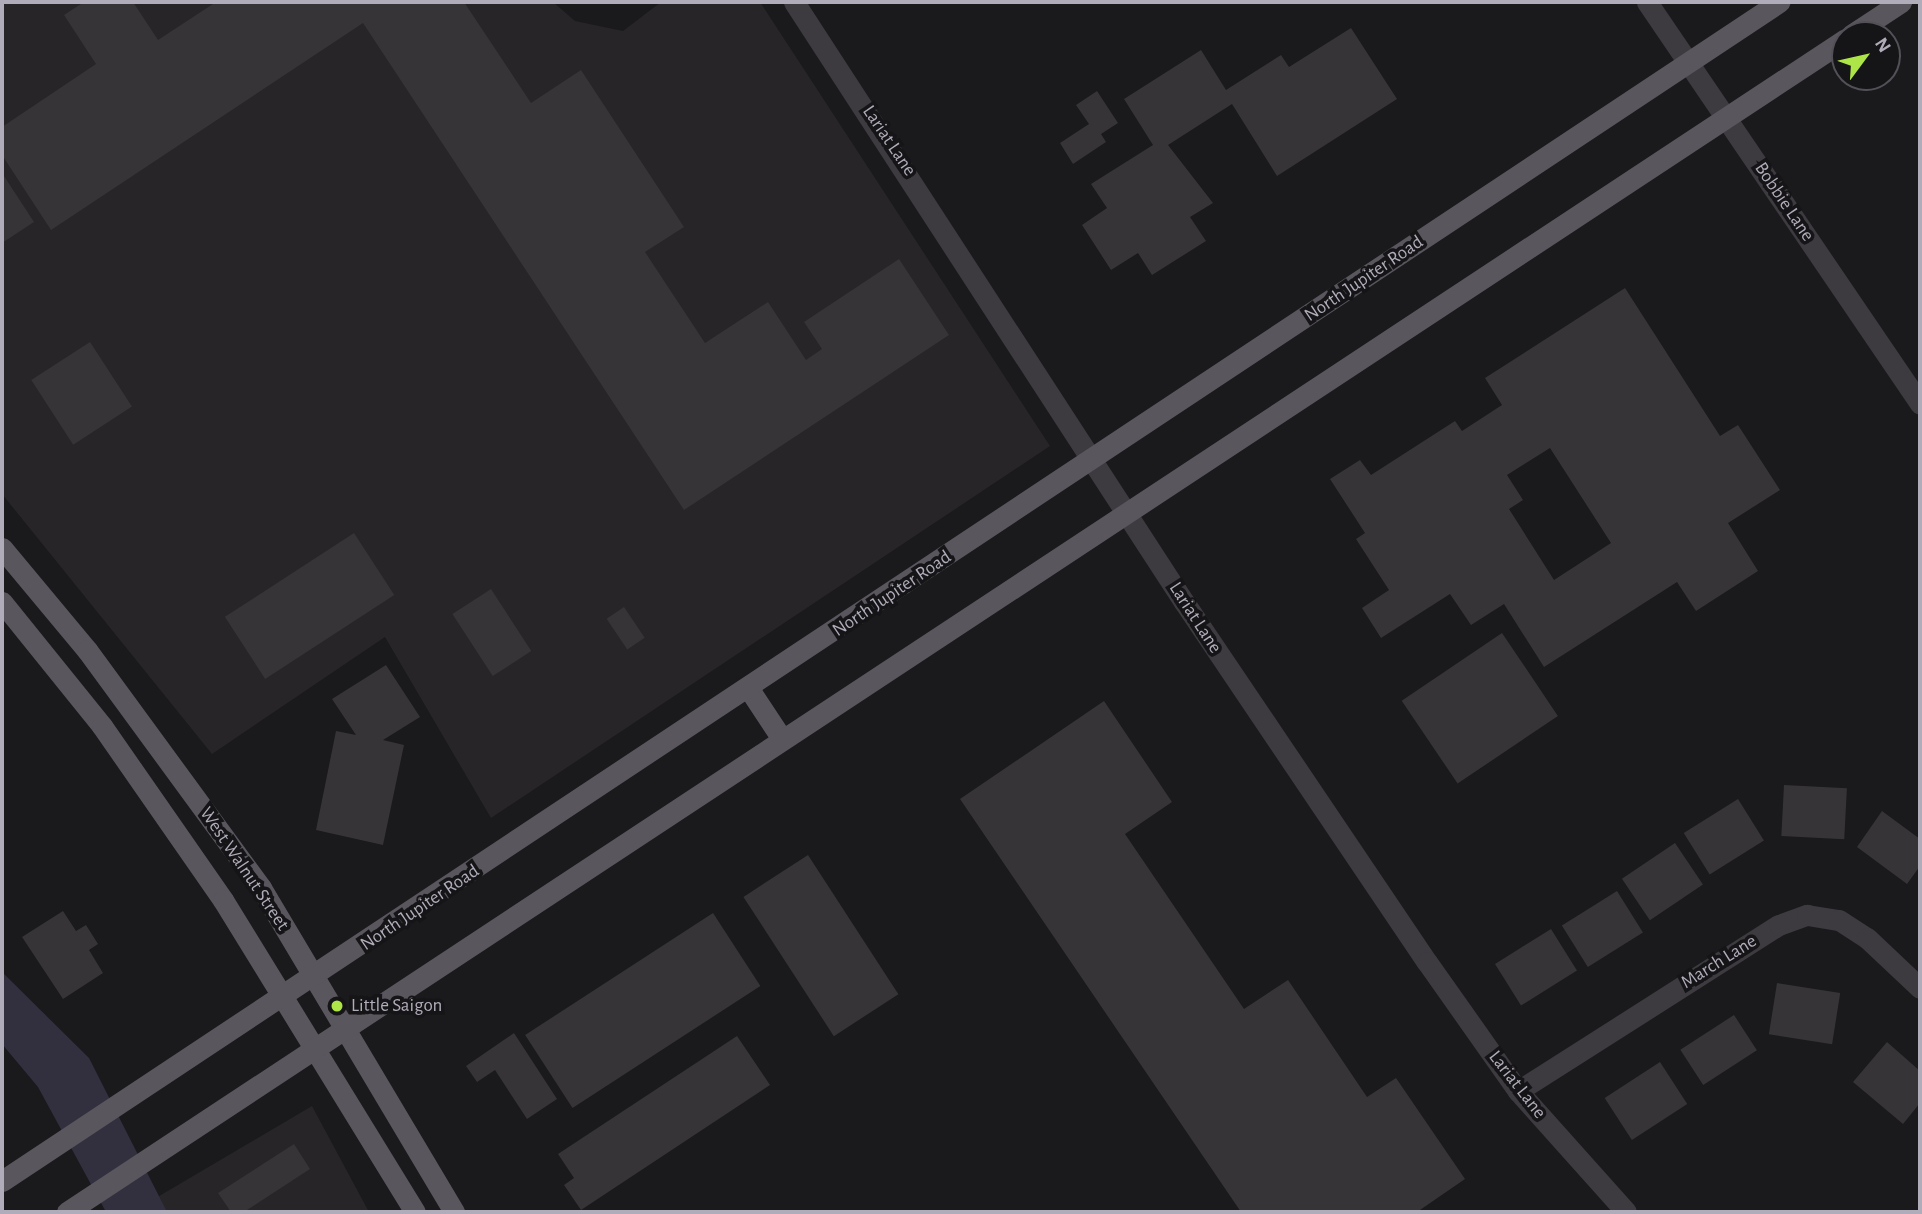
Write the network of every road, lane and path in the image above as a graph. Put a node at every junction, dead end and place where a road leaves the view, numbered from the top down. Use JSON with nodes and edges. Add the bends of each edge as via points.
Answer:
{"nodes":[{"id":1,"x":794,"y":2,"type":"edge"},
{"id":2,"x":1647,"y":2,"type":"edge"},
{"id":3,"x":1779,"y":2,"type":"edge"},
{"id":4,"x":1900,"y":2,"type":"edge"},
{"id":5,"x":1872,"y":21,"type":"edge"},
{"id":6,"x":1831,"y":48,"type":"edge"},
{"id":7,"x":1685,"y":64,"type":"junction"},
{"id":8,"x":1727,"y":117,"type":"junction"},
{"id":9,"x":1920,"y":404,"type":"edge"},
{"id":10,"x":1093,"y":460,"type":"junction"},
{"id":11,"x":1126,"y":511,"type":"junction"},
{"id":12,"x":2,"y":548,"type":"edge"},
{"id":13,"x":2,"y":561,"type":"edge"},
{"id":14,"x":2,"y":602,"type":"edge"},
{"id":15,"x":55,"y":612,"type":"junction"},
{"id":16,"x":749,"y":689,"type":"junction"},
{"id":17,"x":782,"y":739,"type":"junction"},
{"id":18,"x":316,"y":977,"type":"junction"},
{"id":19,"x":1920,"y":988,"type":"edge"},
{"id":20,"x":284,"y":999,"type":"junction"},
{"id":21,"x":348,"y":1027,"type":"junction"},
{"id":22,"x":315,"y":1049,"type":"junction"},
{"id":23,"x":1518,"y":1091,"type":"junction"},
{"id":24,"x":9,"y":1177,"type":"edge"},
{"id":25,"x":67,"y":1212,"type":"edge"},
{"id":26,"x":415,"y":1212,"type":"edge"},
{"id":27,"x":454,"y":1212,"type":"edge"},
{"id":28,"x":1626,"y":1212,"type":"edge"}],
"edges":[{"from":1,"to":10,"type":"street","name":"Lariat Lane"},
{"from":2,"to":7,"type":"street","name":"Bobbie Lane"},
{"from":3,"to":7,"type":"main road","name":"North Jupiter Road"},
{"from":4,"to":5,"type":"main road"},
{"from":6,"to":8,"type":"main road"},
{"from":7,"to":8,"type":"street","name":"Bobbie Lane"},
{"from":7,"to":10,"type":"main road","name":"North Jupiter Road"},
{"from":8,"to":9,"type":"street","name":"Bobbie Lane"},
{"from":8,"to":11,"type":"main road"},
{"from":10,"to":11,"type":"street","name":"Lariat Lane"},
{"from":10,"to":16,"type":"main road","name":"North Jupiter Road"},
{"from":11,"to":17,"type":"main road"},
{"from":11,"to":23,"type":"street","name":"Lariat Lane"},
{"from":12,"to":15,"type":"main road","name":"West Walnut Street"},
{"from":13,"to":15,"type":"main road"},
{"from":14,"to":20,"type":"main road","name":"West Walnut Street","via":[[102,726]]},
{"from":15,"to":18,"type":"main road","name":"West Walnut Street","via":[[261,888]]},
{"from":16,"to":17,"type":"main road"},
{"from":16,"to":18,"type":"main road","name":"North Jupiter Road"},
{"from":17,"to":21,"type":"main road"},
{"from":18,"to":20,"type":"main road","name":"North Jupiter Road"},
{"from":18,"to":21,"type":"main road","name":"West Walnut Street"},
{"from":19,"to":23,"type":"street","name":"March Lane","via":[[1867,938],[1839,920],[1807,915],[1779,925]]},
{"from":20,"to":22,"type":"main road","name":"West Walnut Street"},
{"from":20,"to":24,"type":"main road","name":"North Jupiter Road"},
{"from":21,"to":22,"type":"main road"},
{"from":21,"to":27,"type":"main road","name":"West Walnut Street"},
{"from":22,"to":25,"type":"main road"},
{"from":22,"to":26,"type":"main road","name":"West Walnut Street"},
{"from":23,"to":28,"type":"street","name":"Lariat Lane"}]}
